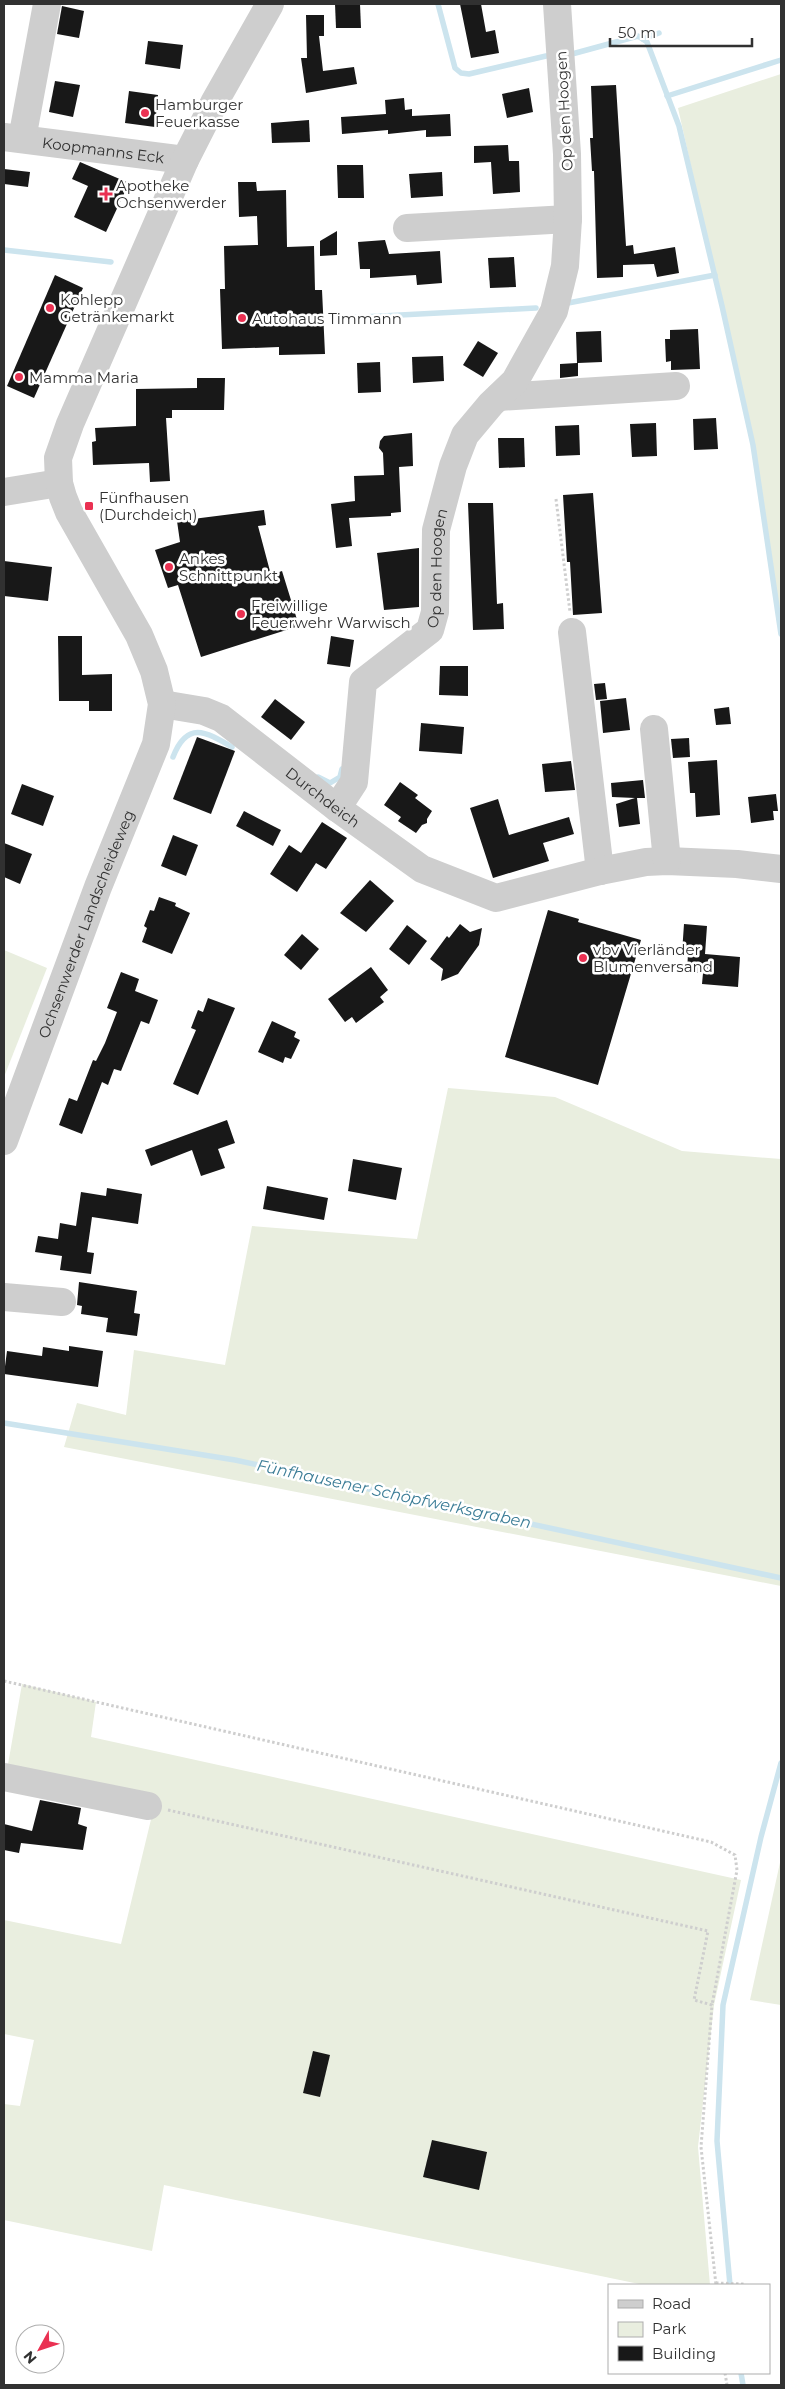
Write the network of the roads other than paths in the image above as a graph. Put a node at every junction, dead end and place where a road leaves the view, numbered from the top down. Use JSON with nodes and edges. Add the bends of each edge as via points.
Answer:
{"nodes":[{"id":1,"x":47,"y":4,"type":"edge"},
{"id":2,"x":270,"y":4,"type":"edge"},
{"id":3,"x":557,"y":4,"type":"edge"},
{"id":4,"x":13,"y":138,"type":"edge"},
{"id":5,"x":185,"y":160,"type":"junction"},
{"id":6,"x":568,"y":219,"type":"junction"},
{"id":7,"x":407,"y":228,"type":"dead end"},
{"id":8,"x":676,"y":386,"type":"dead end"},
{"id":9,"x":499,"y":396,"type":"junction"},
{"id":10,"x":59,"y":483,"type":"junction"},
{"id":11,"x":4,"y":492,"type":"edge"},
{"id":12,"x":572,"y":632,"type":"road end"},
{"id":13,"x":162,"y":704,"type":"junction"},
{"id":14,"x":654,"y":729,"type":"dead end"},
{"id":15,"x":337,"y":808,"type":"junction"},
{"id":16,"x":667,"y":861,"type":"junction"},
{"id":17,"x":781,"y":869,"type":"edge"},
{"id":18,"x":600,"y":871,"type":"junction"},
{"id":19,"x":4,"y":1141,"type":"edge"},
{"id":20,"x":4,"y":1297,"type":"edge"},
{"id":21,"x":62,"y":1302,"type":"dead end"},
{"id":22,"x":4,"y":1777,"type":"edge"},
{"id":23,"x":148,"y":1806,"type":"road end"}],
"edges":[{"from":1,"to":4,"type":"street","name":"Koopmanns Eck"},
{"from":2,"to":5,"type":"street"},
{"from":3,"to":6,"type":"street","name":"Op den Hoogen","via":[[568,154]]},
{"from":4,"to":5,"type":"street","name":"Koopmanns Eck"},
{"from":5,"to":10,"type":"street","via":[[67,430],[58,458]]},
{"from":6,"to":7,"type":"street"},
{"from":6,"to":9,"type":"street","name":"Op den Hoogen","via":[[566,266],[554,311],[515,381]]},
{"from":8,"to":9,"type":"street"},
{"from":9,"to":15,"type":"street","name":"Op den Hoogen","via":[[465,435],[454,466],[436,530],[436,612],[430,630],[363,682],[354,782]]},
{"from":10,"to":11,"type":"street"},
{"from":10,"to":13,"type":"street","via":[[68,512],[138,635],[154,672]]},
{"from":12,"to":18,"type":"street"},
{"from":13,"to":15,"type":"street","name":"Durchdeich","via":[[197,709],[221,718]]},
{"from":13,"to":19,"type":"street","name":"Ochsenwerder Landscheideweg","via":[[156,744],[98,887]]},
{"from":14,"to":16,"type":"street"},
{"from":15,"to":18,"type":"street","name":"Durchdeich","via":[[422,869],[496,898]]},
{"from":16,"to":17,"type":"street","name":"Durchdeich"},
{"from":16,"to":18,"type":"street","name":"Durchdeich"},
{"from":20,"to":21,"type":"street"},
{"from":22,"to":23,"type":"street"}]}
